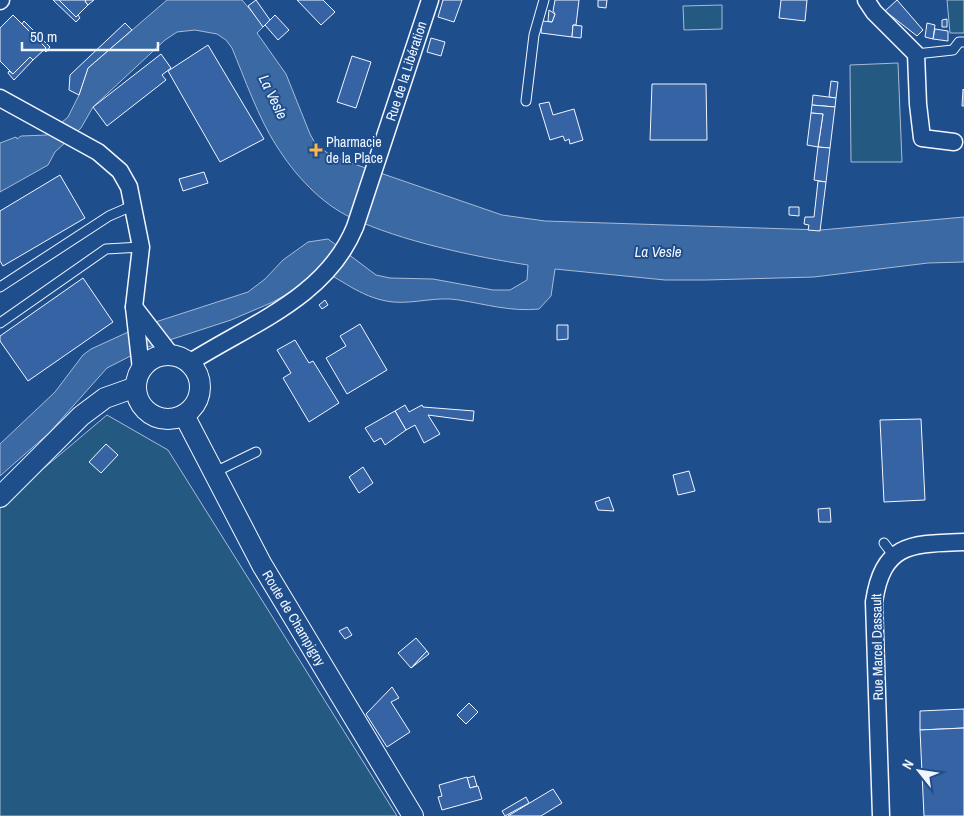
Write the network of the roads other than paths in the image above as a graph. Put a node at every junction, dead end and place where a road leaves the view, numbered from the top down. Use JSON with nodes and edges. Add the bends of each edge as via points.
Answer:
{"nodes":[{"id":1,"x":430,"y":0,"type":"edge"},
{"id":2,"x":544,"y":0,"type":"edge"},
{"id":3,"x":866,"y":0,"type":"edge"},
{"id":4,"x":964,"y":42,"type":"edge"},
{"id":5,"x":916,"y":54,"type":"junction"},
{"id":6,"x":0,"y":98,"type":"edge"},
{"id":7,"x":526,"y":101,"type":"dead end"},
{"id":8,"x":959,"y":141,"type":"edge"},
{"id":9,"x":132,"y":206,"type":"junction"},
{"id":10,"x":141,"y":247,"type":"junction"},
{"id":11,"x":0,"y":287,"type":"edge"},
{"id":12,"x":134,"y":307,"type":"junction"},
{"id":13,"x":0,"y":323,"type":"edge"},
{"id":14,"x":166,"y":350,"type":"junction"},
{"id":15,"x":189,"y":363,"type":"junction"},
{"id":16,"x":138,"y":372,"type":"junction"},
{"id":17,"x":184,"y":415,"type":"junction"},
{"id":18,"x":256,"y":452,"type":"dead end"},
{"id":19,"x":213,"y":474,"type":"junction"},
{"id":20,"x":0,"y":497,"type":"edge"},
{"id":21,"x":964,"y":542,"type":"edge"},
{"id":22,"x":413,"y":816,"type":"edge"},
{"id":23,"x":882,"y":816,"type":"edge"}],
"edges":[{"from":1,"to":15,"type":"street","name":"Rue de la Libération","via":[[355,227],[343,252],[323,278],[290,304]]},
{"from":2,"to":7,"type":"lane","via":[[534,35]]},
{"from":3,"to":5,"type":"street"},
{"from":4,"to":5,"type":"lane","via":[[959,42],[952,50]]},
{"from":5,"to":8,"type":"street","via":[[922,138]]},
{"from":6,"to":9,"type":"street","via":[[98,152],[120,171],[129,187]]},
{"from":9,"to":10,"type":"street"},
{"from":9,"to":11,"type":"lane","via":[[109,216]]},
{"from":10,"to":12,"type":"street"},
{"from":10,"to":13,"type":"lane","via":[[106,249]]},
{"from":12,"to":14,"type":"street"},
{"from":12,"to":16,"type":"street"},
{"from":14,"to":15,"type":"street"},
{"from":14,"to":16,"type":"street"},
{"from":15,"to":17,"type":"street","via":[[198,375],[200,390],[195,404]]},
{"from":16,"to":17,"type":"street","via":[[141,404],[154,416],[174,418]]},
{"from":16,"to":20,"type":"street","via":[[81,416]]},
{"from":17,"to":19,"type":"street","name":"Route de Champigny"},
{"from":18,"to":19,"type":"lane"},
{"from":19,"to":22,"type":"street","name":"Route de Champigny","via":[[262,566]]},
{"from":21,"to":23,"type":"street","name":"Rue Marcel Dassault","via":[[889,549],[878,580],[874,602]]}]}
